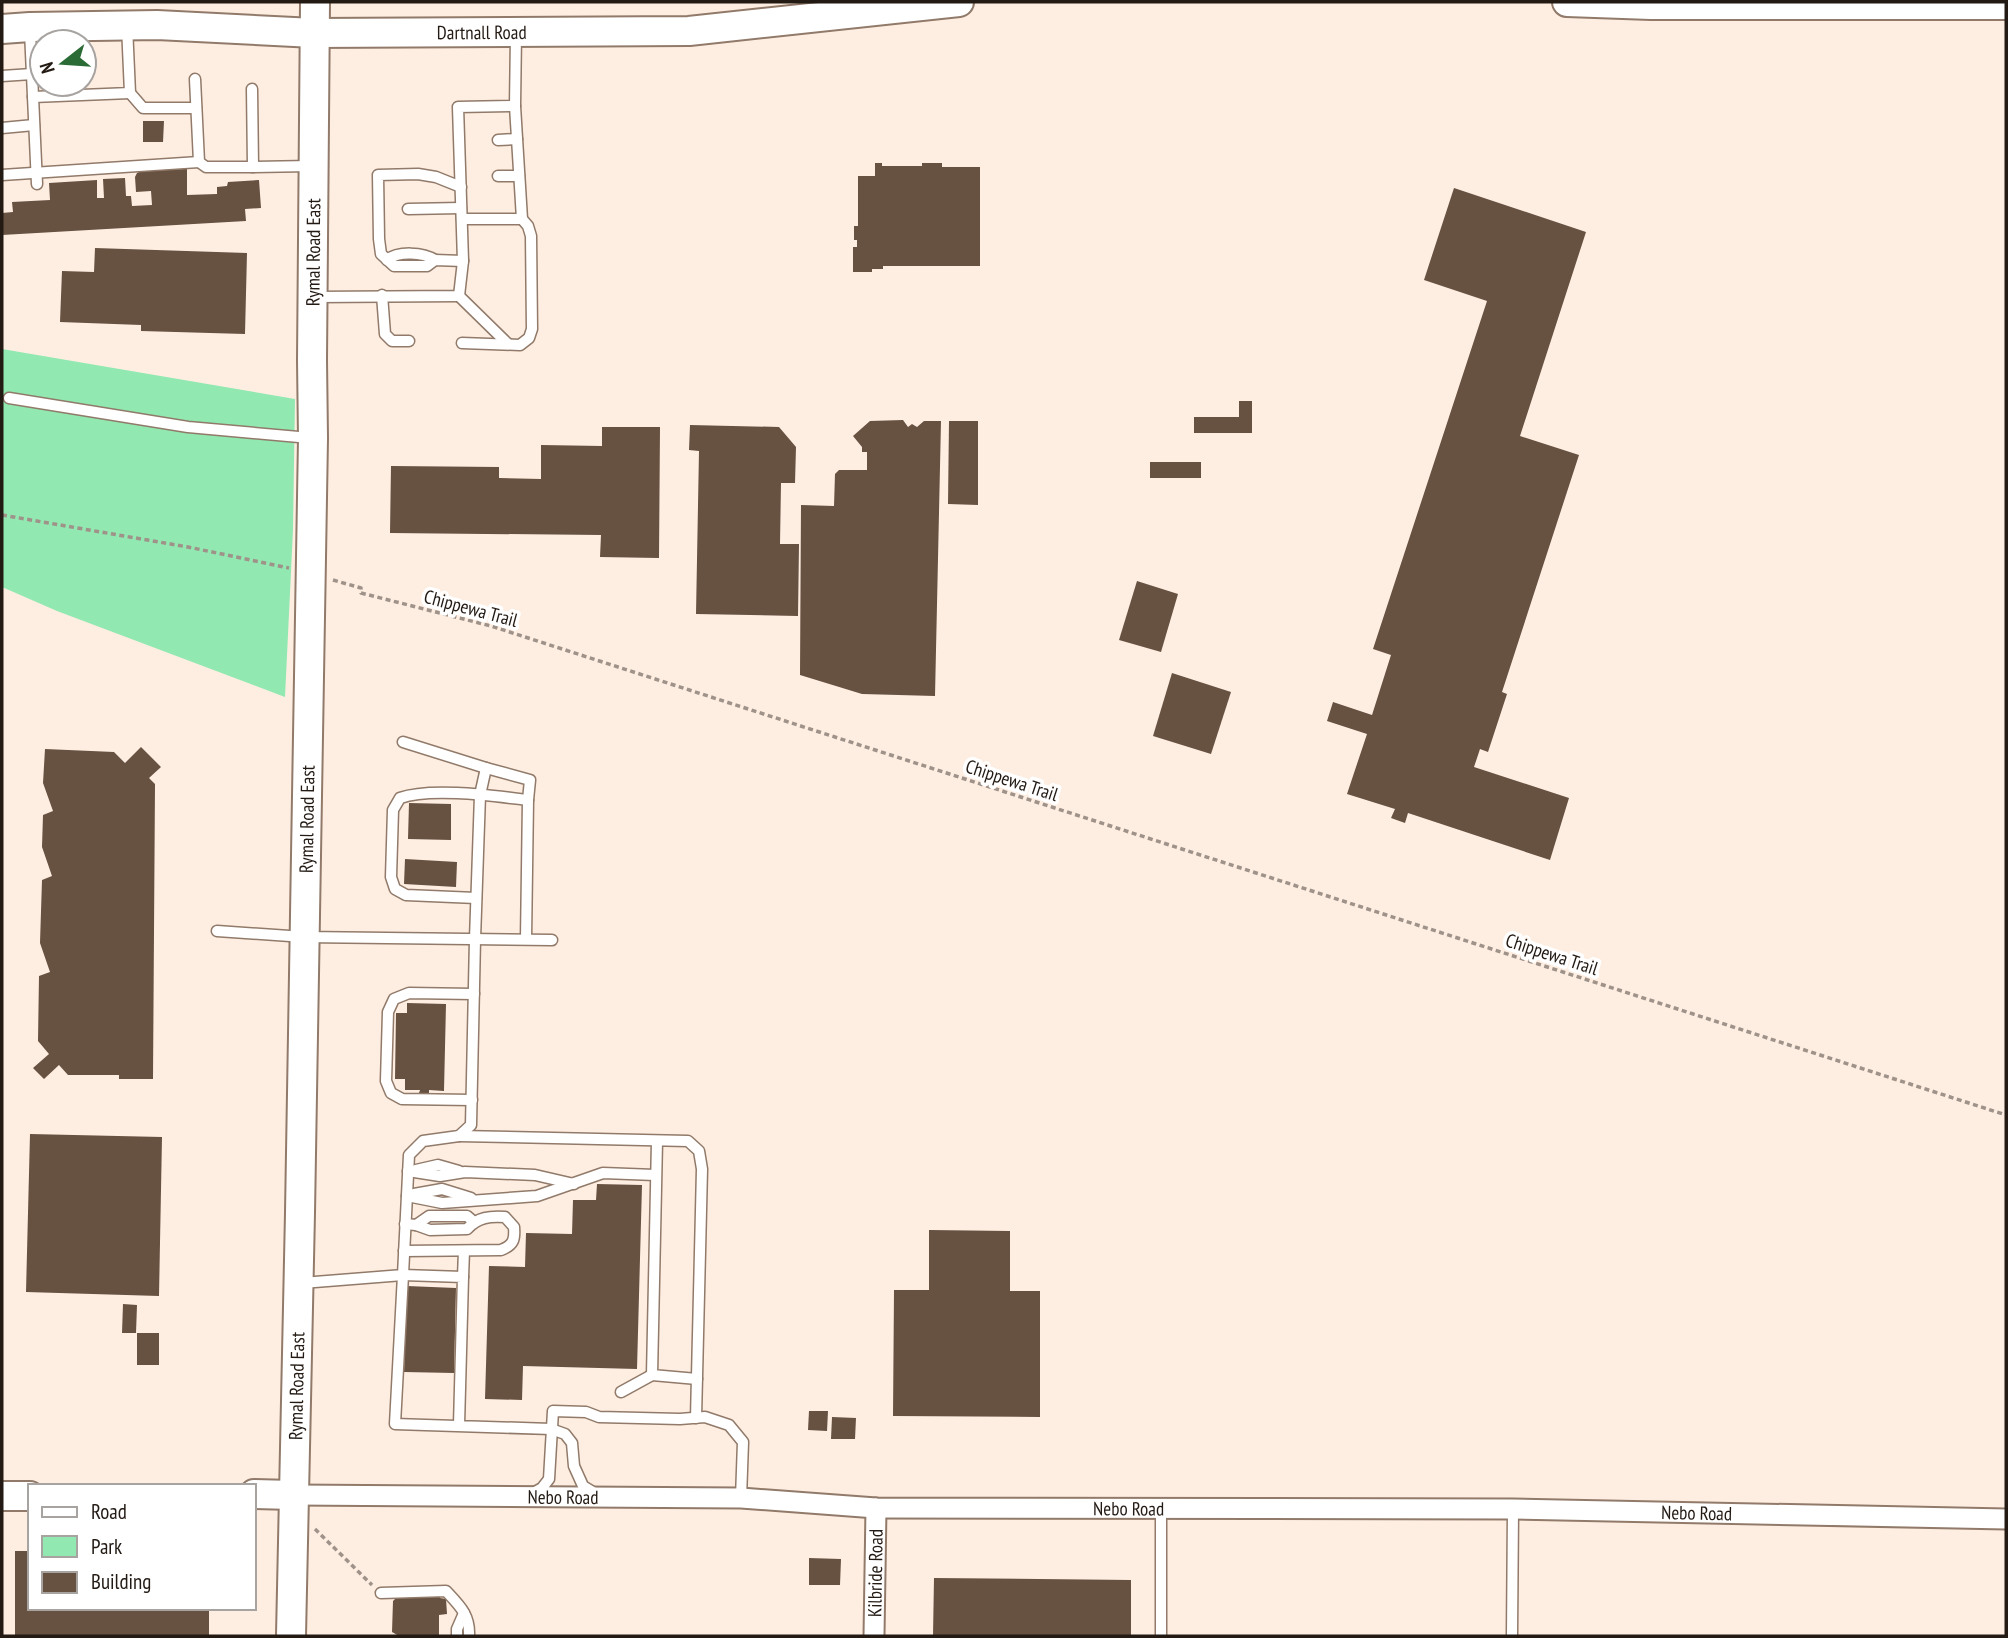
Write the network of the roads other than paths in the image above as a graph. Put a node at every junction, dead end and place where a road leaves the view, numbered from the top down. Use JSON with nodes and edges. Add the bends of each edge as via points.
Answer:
{"nodes":[{"id":1,"x":315,"y":2,"type":"edge"},
{"id":2,"x":959,"y":2,"type":"edge"},
{"id":3,"x":1567,"y":2,"type":"edge"},
{"id":4,"x":2006,"y":5,"type":"edge"},
{"id":5,"x":127,"y":26,"type":"junction"},
{"id":6,"x":30,"y":27,"type":"joint"},
{"id":7,"x":2,"y":29,"type":"edge"},
{"id":8,"x":516,"y":31,"type":"junction"},
{"id":9,"x":314,"y":33,"type":"junction"},
{"id":10,"x":28,"y":74,"type":"edge"},
{"id":11,"x":2,"y":76,"type":"edge"},
{"id":12,"x":195,"y":79,"type":"dead end"},
{"id":13,"x":252,"y":89,"type":"dead end"},
{"id":14,"x":130,"y":93,"type":"junction"},
{"id":15,"x":98,"y":94,"type":"edge"},
{"id":16,"x":33,"y":98,"type":"edge"},
{"id":17,"x":515,"y":106,"type":"junction"},
{"id":18,"x":196,"y":108,"type":"junction"},
{"id":19,"x":34,"y":125,"type":"junction"},
{"id":20,"x":2,"y":128,"type":"edge"},
{"id":21,"x":517,"y":139,"type":"junction"},
{"id":22,"x":498,"y":140,"type":"dead end"},
{"id":23,"x":199,"y":162,"type":"junction"},
{"id":24,"x":313,"y":166,"type":"junction"},
{"id":25,"x":253,"y":167,"type":"junction"},
{"id":26,"x":2,"y":174,"type":"edge"},
{"id":27,"x":498,"y":176,"type":"dead end"},
{"id":28,"x":519,"y":176,"type":"junction"},
{"id":29,"x":37,"y":179,"type":"junction"},
{"id":30,"x":463,"y":181,"type":"junction"},
{"id":31,"x":461,"y":208,"type":"junction"},
{"id":32,"x":408,"y":209,"type":"dead end"},
{"id":33,"x":462,"y":219,"type":"junction"},
{"id":34,"x":522,"y":219,"type":"junction"},
{"id":35,"x":463,"y":261,"type":"junction"},
{"id":36,"x":382,"y":295,"type":"junction"},
{"id":37,"x":459,"y":296,"type":"junction"},
{"id":38,"x":312,"y":297,"type":"junction"},
{"id":39,"x":409,"y":341,"type":"dead end"},
{"id":40,"x":462,"y":343,"type":"dead end"},
{"id":41,"x":508,"y":344,"type":"junction"},
{"id":42,"x":9,"y":398,"type":"dead end"},
{"id":43,"x":313,"y":439,"type":"junction"},
{"id":44,"x":403,"y":743,"type":"dead end"},
{"id":45,"x":486,"y":768,"type":"junction"},
{"id":46,"x":480,"y":795,"type":"junction"},
{"id":47,"x":528,"y":800,"type":"junction"},
{"id":48,"x":476,"y":898,"type":"junction"},
{"id":49,"x":217,"y":931,"type":"dead end"},
{"id":50,"x":304,"y":937,"type":"junction"},
{"id":51,"x":475,"y":939,"type":"junction"},
{"id":52,"x":526,"y":939,"type":"junction"},
{"id":53,"x":552,"y":940,"type":"dead end"},
{"id":54,"x":474,"y":995,"type":"junction"},
{"id":55,"x":472,"y":1100,"type":"junction"},
{"id":56,"x":459,"y":1136,"type":"junction"},
{"id":57,"x":657,"y":1141,"type":"junction"},
{"id":58,"x":408,"y":1171,"type":"junction"},
{"id":59,"x":655,"y":1175,"type":"junction"},
{"id":60,"x":574,"y":1184,"type":"junction"},
{"id":61,"x":407,"y":1196,"type":"junction"},
{"id":62,"x":411,"y":1224,"type":"junction"},
{"id":63,"x":404,"y":1251,"type":"junction"},
{"id":64,"x":464,"y":1251,"type":"junction"},
{"id":65,"x":402,"y":1275,"type":"junction"},
{"id":66,"x":463,"y":1277,"type":"junction"},
{"id":67,"x":298,"y":1283,"type":"junction"},
{"id":68,"x":652,"y":1375,"type":"junction"},
{"id":69,"x":697,"y":1379,"type":"junction"},
{"id":70,"x":621,"y":1392,"type":"dead end"},
{"id":71,"x":695,"y":1418,"type":"junction"},
{"id":72,"x":459,"y":1425,"type":"junction"},
{"id":73,"x":551,"y":1429,"type":"junction"},
{"id":74,"x":256,"y":1494,"type":"edge"},
{"id":75,"x":293,"y":1495,"type":"junction"},
{"id":76,"x":2,"y":1496,"type":"edge"},
{"id":77,"x":28,"y":1496,"type":"edge"},
{"id":78,"x":528,"y":1496,"type":"junction"},
{"id":79,"x":603,"y":1497,"type":"junction"},
{"id":80,"x":741,"y":1499,"type":"junction"},
{"id":81,"x":876,"y":1508,"type":"junction"},
{"id":82,"x":1161,"y":1509,"type":"junction"},
{"id":83,"x":1513,"y":1509,"type":"junction"},
{"id":84,"x":2006,"y":1519,"type":"edge"},
{"id":85,"x":381,"y":1593,"type":"road end"},
{"id":86,"x":464,"y":1613,"type":"junction"},
{"id":87,"x":291,"y":1636,"type":"edge"},
{"id":88,"x":457,"y":1636,"type":"edge"},
{"id":89,"x":469,"y":1636,"type":"edge"},
{"id":90,"x":874,"y":1636,"type":"edge"},
{"id":91,"x":1161,"y":1636,"type":"edge"},
{"id":92,"x":1512,"y":1636,"type":"edge"}],
"edges":[{"from":1,"to":9,"type":"main road","name":"Rymal Road East"},
{"from":2,"to":8,"type":"main road","name":"Dartnall Road","via":[[689,30]]},
{"from":3,"to":4,"type":"main road"},
{"from":5,"to":6,"type":"main road","name":"Dartnall Road"},
{"from":5,"to":9,"type":"main road","name":"Dartnall Road"},
{"from":5,"to":14,"type":"lane"},
{"from":6,"to":7,"type":"main road","name":"Dartnall Road"},
{"from":8,"to":9,"type":"main road","name":"Dartnall Road"},
{"from":8,"to":17,"type":"lane"},
{"from":9,"to":24,"type":"main road","name":"Rymal Road East"},
{"from":10,"to":11,"type":"lane"},
{"from":12,"to":18,"type":"lane"},
{"from":13,"to":25,"type":"lane"},
{"from":14,"to":15,"type":"lane"},
{"from":14,"to":18,"type":"lane","via":[[143,108]]},
{"from":16,"to":19,"type":"lane"},
{"from":17,"to":21,"type":"lane"},
{"from":17,"to":30,"type":"lane","via":[[458,107],[464,142]]},
{"from":18,"to":23,"type":"lane"},
{"from":19,"to":20,"type":"lane"},
{"from":19,"to":29,"type":"lane"},
{"from":21,"to":22,"type":"lane"},
{"from":21,"to":28,"type":"lane"},
{"from":23,"to":25,"type":"lane","via":[[206,167]]},
{"from":23,"to":29,"type":"lane"},
{"from":24,"to":25,"type":"lane"},
{"from":24,"to":38,"type":"main road","name":"Rymal Road East"},
{"from":26,"to":29,"type":"lane"},
{"from":27,"to":28,"type":"lane"},
{"from":28,"to":34,"type":"lane"},
{"from":30,"to":31,"type":"lane"},
{"from":30,"to":35,"type":"lane","via":[[418,174],[377,175],[381,254],[394,266]]},
{"from":31,"to":32,"type":"lane"},
{"from":31,"to":33,"type":"lane"},
{"from":33,"to":34,"type":"lane"},
{"from":33,"to":35,"type":"lane"},
{"from":34,"to":41,"type":"lane","via":[[531,236],[532,330],[520,345]]},
{"from":35,"to":37,"type":"lane"},
{"from":36,"to":37,"type":"lane"},
{"from":36,"to":38,"type":"lane"},
{"from":36,"to":39,"type":"lane","via":[[385,334],[392,341]]},
{"from":37,"to":41,"type":"lane"},
{"from":38,"to":43,"type":"main road","name":"Rymal Road East"},
{"from":40,"to":41,"type":"lane"},
{"from":42,"to":43,"type":"lane","via":[[188,427]]},
{"from":43,"to":50,"type":"main road","name":"Rymal Road East"},
{"from":44,"to":45,"type":"lane"},
{"from":45,"to":46,"type":"lane"},
{"from":45,"to":47,"type":"lane","via":[[530,780]]},
{"from":46,"to":47,"type":"lane"},
{"from":46,"to":48,"type":"lane"},
{"from":46,"to":48,"type":"lane","via":[[412,794],[400,799],[393,810],[391,877],[395,889],[406,895]]},
{"from":47,"to":52,"type":"lane"},
{"from":48,"to":51,"type":"lane"},
{"from":49,"to":50,"type":"lane"},
{"from":50,"to":51,"type":"lane"},
{"from":50,"to":67,"type":"main road","name":"Rymal Road East"},
{"from":51,"to":52,"type":"lane"},
{"from":51,"to":54,"type":"lane"},
{"from":52,"to":53,"type":"lane"},
{"from":54,"to":55,"type":"lane"},
{"from":54,"to":55,"type":"lane","via":[[409,993],[394,999],[388,1012],[386,1081],[391,1093],[402,1099]]},
{"from":55,"to":56,"type":"lane","via":[[471,1125]]},
{"from":56,"to":57,"type":"lane"},
{"from":56,"to":58,"type":"lane","via":[[423,1141],[409,1155]]},
{"from":57,"to":59,"type":"lane"},
{"from":57,"to":69,"type":"lane","via":[[688,1141],[699,1151]]},
{"from":58,"to":60,"type":"lane","via":[[440,1176],[465,1172],[535,1175]]},
{"from":58,"to":61,"type":"lane"},
{"from":59,"to":60,"type":"lane","via":[[603,1174]]},
{"from":59,"to":68,"type":"lane"},
{"from":60,"to":61,"type":"lane","via":[[537,1196],[442,1203]]},
{"from":61,"to":62,"type":"lane"},
{"from":62,"to":63,"type":"lane"},
{"from":62,"to":64,"type":"lane","via":[[430,1230],[467,1229],[490,1216],[505,1217],[514,1227],[515,1239],[509,1247]]},
{"from":63,"to":64,"type":"lane"},
{"from":63,"to":65,"type":"lane"},
{"from":64,"to":66,"type":"lane"},
{"from":65,"to":66,"type":"lane"},
{"from":65,"to":67,"type":"lane"},
{"from":65,"to":72,"type":"lane","via":[[404,1313],[395,1424]]},
{"from":66,"to":72,"type":"lane"},
{"from":67,"to":75,"type":"main road","name":"Rymal Road East"},
{"from":68,"to":69,"type":"lane"},
{"from":68,"to":70,"type":"lane"},
{"from":69,"to":71,"type":"lane"},
{"from":71,"to":73,"type":"lane","via":[[598,1417],[554,1411]]},
{"from":71,"to":80,"type":"lane","via":[[729,1425],[743,1441]]},
{"from":72,"to":73,"type":"lane"},
{"from":73,"to":78,"type":"lane","via":[[549,1479]]},
{"from":73,"to":79,"type":"lane","via":[[565,1434],[572,1443],[574,1466],[583,1486]]},
{"from":74,"to":75,"type":"main road","name":"Nebo Road"},
{"from":75,"to":78,"type":"street","name":"Nebo Road"},
{"from":75,"to":87,"type":"main road","name":"Rymal Road East"},
{"from":76,"to":77,"type":"main road"},
{"from":78,"to":79,"type":"street","name":"Nebo Road"},
{"from":79,"to":80,"type":"street","name":"Nebo Road"},
{"from":80,"to":81,"type":"street","name":"Nebo Road"},
{"from":81,"to":82,"type":"street","name":"Nebo Road"},
{"from":81,"to":90,"type":"street","name":"Kilbride Road"},
{"from":82,"to":83,"type":"street","name":"Nebo Road"},
{"from":82,"to":91,"type":"lane"},
{"from":83,"to":84,"type":"street","name":"Nebo Road"},
{"from":83,"to":92,"type":"lane"},
{"from":85,"to":86,"type":"lane","via":[[446,1591]]},
{"from":86,"to":88,"type":"lane"},
{"from":86,"to":89,"type":"lane","via":[[470,1622]]}]}
